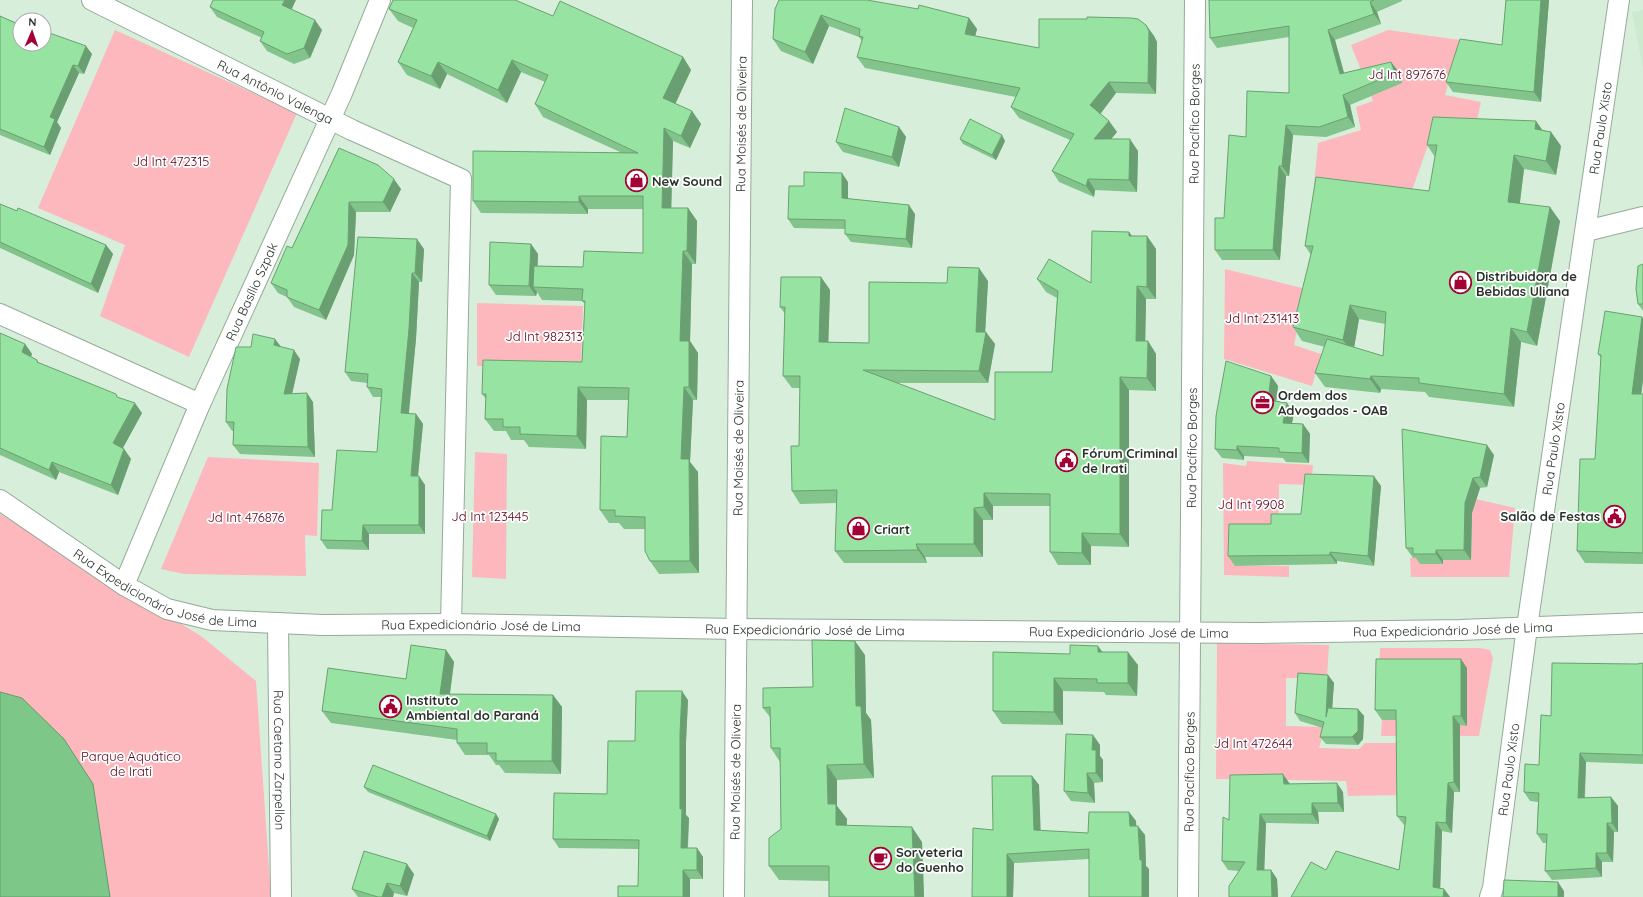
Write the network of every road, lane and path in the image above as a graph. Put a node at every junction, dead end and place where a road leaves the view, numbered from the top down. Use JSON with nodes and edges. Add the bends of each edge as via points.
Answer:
{"nodes":[{"id":1,"x":92,"y":0,"type":"edge"},
{"id":2,"x":380,"y":0,"type":"edge"},
{"id":3,"x":742,"y":0,"type":"edge"},
{"id":4,"x":1195,"y":0,"type":"edge"},
{"id":5,"x":1619,"y":0,"type":"edge"},
{"id":6,"x":330,"y":119,"type":"junction"},
{"id":7,"x":1643,"y":217,"type":"edge"},
{"id":8,"x":1586,"y":231,"type":"junction"},
{"id":9,"x":0,"y":314,"type":"edge"},
{"id":10,"x":200,"y":404,"type":"junction"},
{"id":11,"x":0,"y":500,"type":"edge"},
{"id":12,"x":124,"y":585,"type":"junction"},
{"id":13,"x":278,"y":623,"type":"junction"},
{"id":14,"x":1643,"y":623,"type":"edge"},
{"id":15,"x":451,"y":624,"type":"junction"},
{"id":16,"x":1528,"y":627,"type":"junction"},
{"id":17,"x":737,"y":629,"type":"junction"},
{"id":18,"x":1190,"y":632,"type":"junction"},
{"id":19,"x":281,"y":897,"type":"edge"},
{"id":20,"x":734,"y":897,"type":"edge"},
{"id":21,"x":1188,"y":897,"type":"edge"},
{"id":22,"x":1490,"y":897,"type":"edge"}],
"edges":[{"from":1,"to":6,"type":"street","name":"Rua Antônio Valenga"},
{"from":2,"to":6,"type":"street","name":"Rua Basílio Szpak"},
{"from":3,"to":17,"type":"street","name":"Rua Moisés de Oliveira"},
{"from":4,"to":18,"type":"street","name":"Rua Pacífico Borges"},
{"from":5,"to":8,"type":"street","name":"Rua Paulo Xisto"},
{"from":6,"to":10,"type":"street","name":"Rua Basílio Szpak"},
{"from":6,"to":15,"type":"street","name":"Rua Antônio Valenga","via":[[461,178]]},
{"from":7,"to":8,"type":"street"},
{"from":8,"to":16,"type":"street","name":"Rua Paulo Xisto"},
{"from":9,"to":10,"type":"street"},
{"from":10,"to":12,"type":"street","name":"Rua Basílio Szpak"},
{"from":11,"to":12,"type":"street","name":"Rua Expedicionário José de Lima"},
{"from":12,"to":13,"type":"street","name":"Rua Expedicionário José de Lima","via":[[167,609],[212,620]]},
{"from":13,"to":15,"type":"street","name":"Rua Expedicionário José de Lima"},
{"from":13,"to":19,"type":"street","name":"Rua Caetano Zarpellon"},
{"from":14,"to":16,"type":"street","name":"Rua Expedicionário José de Lima"},
{"from":15,"to":17,"type":"street","name":"Rua Expedicionário José de Lima"},
{"from":16,"to":18,"type":"street","name":"Rua Expedicionário José de Lima","via":[[1276,633]]},
{"from":16,"to":22,"type":"street","name":"Rua Paulo Xisto"},
{"from":17,"to":18,"type":"street","name":"Rua Expedicionário José de Lima"},
{"from":17,"to":20,"type":"street","name":"Rua Moisés de Oliveira"},
{"from":18,"to":21,"type":"street","name":"Rua Pacífico Borges"}]}
